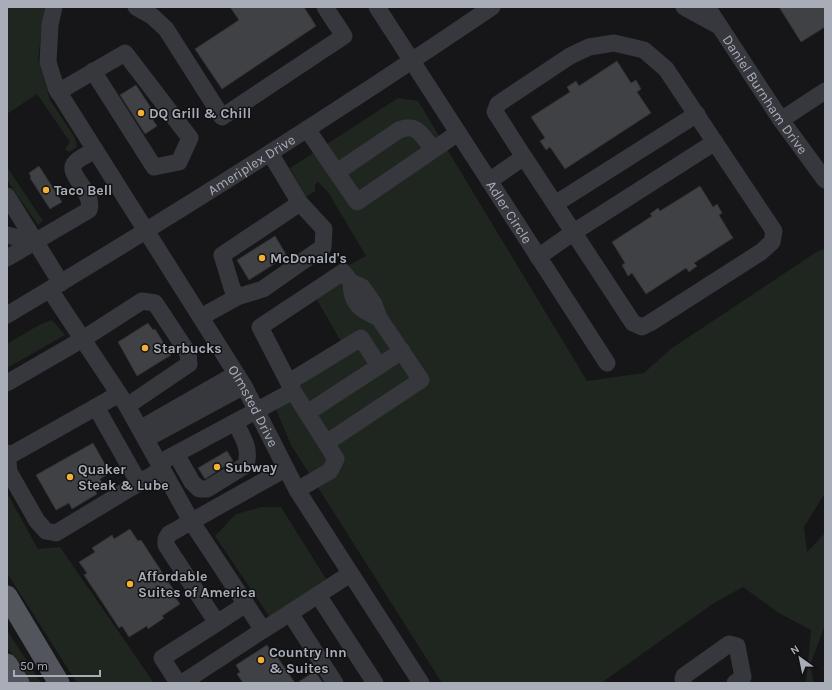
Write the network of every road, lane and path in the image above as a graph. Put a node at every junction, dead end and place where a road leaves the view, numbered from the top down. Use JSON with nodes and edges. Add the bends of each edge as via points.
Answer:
{"nodes":[{"id":1,"x":54,"y":7,"type":"edge"},
{"id":2,"x":136,"y":7,"type":"edge"},
{"id":3,"x":325,"y":7,"type":"edge"},
{"id":4,"x":377,"y":7,"type":"edge"},
{"id":5,"x":492,"y":7,"type":"edge"},
{"id":6,"x":684,"y":7,"type":"edge"},
{"id":7,"x":708,"y":7,"type":"edge"},
{"id":8,"x":721,"y":28,"type":"junction"},
{"id":9,"x":412,"y":62,"type":"junction"},
{"id":10,"x":94,"y":71,"type":"junction"},
{"id":11,"x":825,"y":91,"type":"edge"},
{"id":12,"x":58,"y":92,"type":"junction"},
{"id":13,"x":697,"y":114,"type":"junction"},
{"id":14,"x":781,"y":120,"type":"junction"},
{"id":15,"x":307,"y":128,"type":"junction"},
{"id":16,"x":458,"y":133,"type":"junction"},
{"id":17,"x":715,"y":142,"type":"junction"},
{"id":18,"x":433,"y":149,"type":"junction"},
{"id":19,"x":95,"y":150,"type":"junction"},
{"id":20,"x":270,"y":153,"type":"junction"},
{"id":21,"x":524,"y":157,"type":"junction"},
{"id":22,"x":337,"y":172,"type":"junction"},
{"id":23,"x":825,"y":180,"type":"edge"},
{"id":24,"x":489,"y":181,"type":"junction"},
{"id":25,"x":7,"y":196,"type":"edge"},
{"id":26,"x":300,"y":203,"type":"junction"},
{"id":27,"x":555,"y":204,"type":"junction"},
{"id":28,"x":147,"y":232,"type":"junction"},
{"id":29,"x":574,"y":232,"type":"junction"},
{"id":30,"x":7,"y":235,"type":"edge"},
{"id":31,"x":36,"y":242,"type":"junction"},
{"id":32,"x":538,"y":257,"type":"junction"},
{"id":33,"x":7,"y":258,"type":"edge"},
{"id":34,"x":55,"y":286,"type":"junction"},
{"id":35,"x":237,"y":297,"type":"junction"},
{"id":36,"x":7,"y":315,"type":"edge"},
{"id":37,"x":201,"y":318,"type":"junction"},
{"id":38,"x":83,"y":339,"type":"junction"},
{"id":39,"x":402,"y":351,"type":"junction"},
{"id":40,"x":607,"y":363,"type":"dead end"},
{"id":41,"x":379,"y":366,"type":"junction"},
{"id":42,"x":240,"y":380,"type":"junction"},
{"id":43,"x":7,"y":383,"type":"edge"},
{"id":44,"x":291,"y":387,"type":"junction"},
{"id":45,"x":123,"y":400,"type":"junction"},
{"id":46,"x":96,"y":407,"type":"junction"},
{"id":47,"x":255,"y":411,"type":"junction"},
{"id":48,"x":307,"y":413,"type":"junction"},
{"id":49,"x":235,"y":422,"type":"junction"},
{"id":50,"x":143,"y":434,"type":"junction"},
{"id":51,"x":326,"y":443,"type":"junction"},
{"id":52,"x":176,"y":454,"type":"junction"},
{"id":53,"x":8,"y":455,"type":"edge"},
{"id":54,"x":161,"y":466,"type":"junction"},
{"id":55,"x":285,"y":469,"type":"junction"},
{"id":56,"x":139,"y":483,"type":"junction"},
{"id":57,"x":297,"y":490,"type":"junction"},
{"id":58,"x":191,"y":521,"type":"junction"},
{"id":59,"x":350,"y":574,"type":"junction"},
{"id":60,"x":318,"y":595,"type":"junction"},
{"id":61,"x":7,"y":596,"type":"edge"},
{"id":62,"x":246,"y":604,"type":"junction"},
{"id":63,"x":290,"y":612,"type":"junction"},
{"id":64,"x":217,"y":623,"type":"junction"},
{"id":65,"x":263,"y":630,"type":"junction"},
{"id":66,"x":7,"y":664,"type":"edge"},
{"id":67,"x":679,"y":682,"type":"edge"},
{"id":68,"x":19,"y":683,"type":"edge"},
{"id":69,"x":59,"y":683,"type":"edge"},
{"id":70,"x":178,"y":683,"type":"edge"},
{"id":71,"x":182,"y":683,"type":"edge"},
{"id":72,"x":335,"y":683,"type":"edge"},
{"id":73,"x":375,"y":683,"type":"edge"},
{"id":74,"x":421,"y":683,"type":"edge"},
{"id":75,"x":734,"y":683,"type":"edge"}],
"edges":[{"from":1,"to":12,"type":"street","name":"Olmsted Drive","via":[[50,25],[48,62]]},
{"from":2,"to":3,"type":"street","via":[[152,16],[166,29],[222,117],[344,36]]},
{"from":4,"to":9,"type":"street","name":"Adler Circle"},
{"from":5,"to":9,"type":"street","name":"Ameriplex Drive"},
{"from":6,"to":8,"type":"street"},
{"from":7,"to":8,"type":"street","name":"Daniel Burnham Drive"},
{"from":8,"to":14,"type":"street","name":"Daniel Burnham Drive"},
{"from":9,"to":15,"type":"street","name":"Ameriplex Drive"},
{"from":9,"to":16,"type":"street","name":"Adler Circle"},
{"from":10,"to":10,"type":"street","via":[[154,167],[179,162],[190,138],[125,53]]},
{"from":10,"to":12,"type":"street"},
{"from":11,"to":14,"type":"street"},
{"from":12,"to":19,"type":"street","name":"Olmsted Drive"},
{"from":13,"to":17,"type":"street"},
{"from":13,"to":21,"type":"street","via":[[666,69],[644,50],[614,43],[588,47],[570,56],[498,104],[495,112]]},
{"from":13,"to":27,"type":"street"},
{"from":14,"to":23,"type":"street","name":"Daniel Burnham Drive"},
{"from":15,"to":20,"type":"street","name":"Ameriplex Drive"},
{"from":15,"to":22,"type":"street"},
{"from":16,"to":18,"type":"street"},
{"from":16,"to":24,"type":"street","name":"Adler Circle"},
{"from":17,"to":29,"type":"street"},
{"from":17,"to":29,"type":"street","via":[[774,231],[772,242],[761,252],[657,319],[642,327],[633,323]]},
{"from":18,"to":22,"type":"street","via":[[415,128],[407,127]]},
{"from":18,"to":22,"type":"street","via":[[405,171],[357,202]]},
{"from":19,"to":28,"type":"street","name":"Olmsted Drive"},
{"from":19,"to":31,"type":"street","via":[[74,163],[73,168],[74,174],[90,199],[89,210]]},
{"from":20,"to":26,"type":"street"},
{"from":20,"to":28,"type":"street","name":"Ameriplex Drive"},
{"from":21,"to":24,"type":"street"},
{"from":21,"to":27,"type":"street"},
{"from":24,"to":32,"type":"street","name":"Adler Circle"},
{"from":25,"to":31,"type":"street"},
{"from":26,"to":35,"type":"street","via":[[222,255]]},
{"from":26,"to":35,"type":"street","via":[[324,229],[323,247],[263,289]]},
{"from":27,"to":29,"type":"street"},
{"from":28,"to":34,"type":"street","name":"Ameriplex Drive"},
{"from":28,"to":37,"type":"street","name":"Olmsted Drive"},
{"from":29,"to":32,"type":"street"},
{"from":30,"to":31,"type":"street"},
{"from":31,"to":33,"type":"street"},
{"from":31,"to":34,"type":"street"},
{"from":32,"to":40,"type":"street","name":"Adler Circle"},
{"from":34,"to":36,"type":"street","name":"Ameriplex Drive"},
{"from":34,"to":38,"type":"street"},
{"from":35,"to":37,"type":"street"},
{"from":37,"to":42,"type":"street","name":"Olmsted Drive"},
{"from":38,"to":43,"type":"street"},
{"from":38,"to":45,"type":"street"},
{"from":38,"to":45,"type":"street","via":[[142,301],[155,303],[188,353],[189,364]]},
{"from":39,"to":41,"type":"street"},
{"from":39,"to":44,"type":"street","via":[[379,318],[374,304],[362,287],[351,282],[343,272],[260,327]]},
{"from":39,"to":51,"type":"street","via":[[421,380]]},
{"from":41,"to":44,"type":"street","via":[[360,338]]},
{"from":41,"to":48,"type":"street"},
{"from":42,"to":47,"type":"street","name":"Olmsted Drive"},
{"from":42,"to":50,"type":"street"},
{"from":44,"to":47,"type":"street"},
{"from":44,"to":48,"type":"street"},
{"from":45,"to":46,"type":"street"},
{"from":45,"to":50,"type":"street"},
{"from":46,"to":53,"type":"street"},
{"from":46,"to":56,"type":"street"},
{"from":47,"to":49,"type":"street"},
{"from":47,"to":55,"type":"street","name":"Olmsted Drive"},
{"from":48,"to":51,"type":"street"},
{"from":49,"to":52,"type":"street"},
{"from":49,"to":52,"type":"street","via":[[247,447],[246,465],[207,489],[199,489],[192,482]]},
{"from":50,"to":54,"type":"street"},
{"from":51,"to":57,"type":"street","via":[[336,459],[330,471]]},
{"from":52,"to":54,"type":"street"},
{"from":53,"to":56,"type":"street","via":[[10,472],[37,521],[46,531],[56,533]]},
{"from":54,"to":56,"type":"street"},
{"from":54,"to":58,"type":"street"},
{"from":55,"to":57,"type":"street","name":"Olmsted Drive"},
{"from":55,"to":58,"type":"street"},
{"from":57,"to":59,"type":"street","name":"Olmsted Drive"},
{"from":58,"to":62,"type":"street"},
{"from":58,"to":64,"type":"street","via":[[170,534],[166,539],[166,545]]},
{"from":59,"to":60,"type":"street"},
{"from":59,"to":74,"type":"street","name":"Olmsted Drive"},
{"from":60,"to":63,"type":"street"},
{"from":60,"to":73,"type":"street"},
{"from":61,"to":69,"type":"main road"},
{"from":62,"to":64,"type":"street"},
{"from":62,"to":65,"type":"street"},
{"from":63,"to":65,"type":"street"},
{"from":63,"to":72,"type":"street"},
{"from":64,"to":70,"type":"street","via":[[162,658]]},
{"from":65,"to":71,"type":"street"},
{"from":66,"to":68,"type":"main road"},
{"from":67,"to":75,"type":"street","via":[[729,644],[733,644],[737,646],[743,677]]}]}
